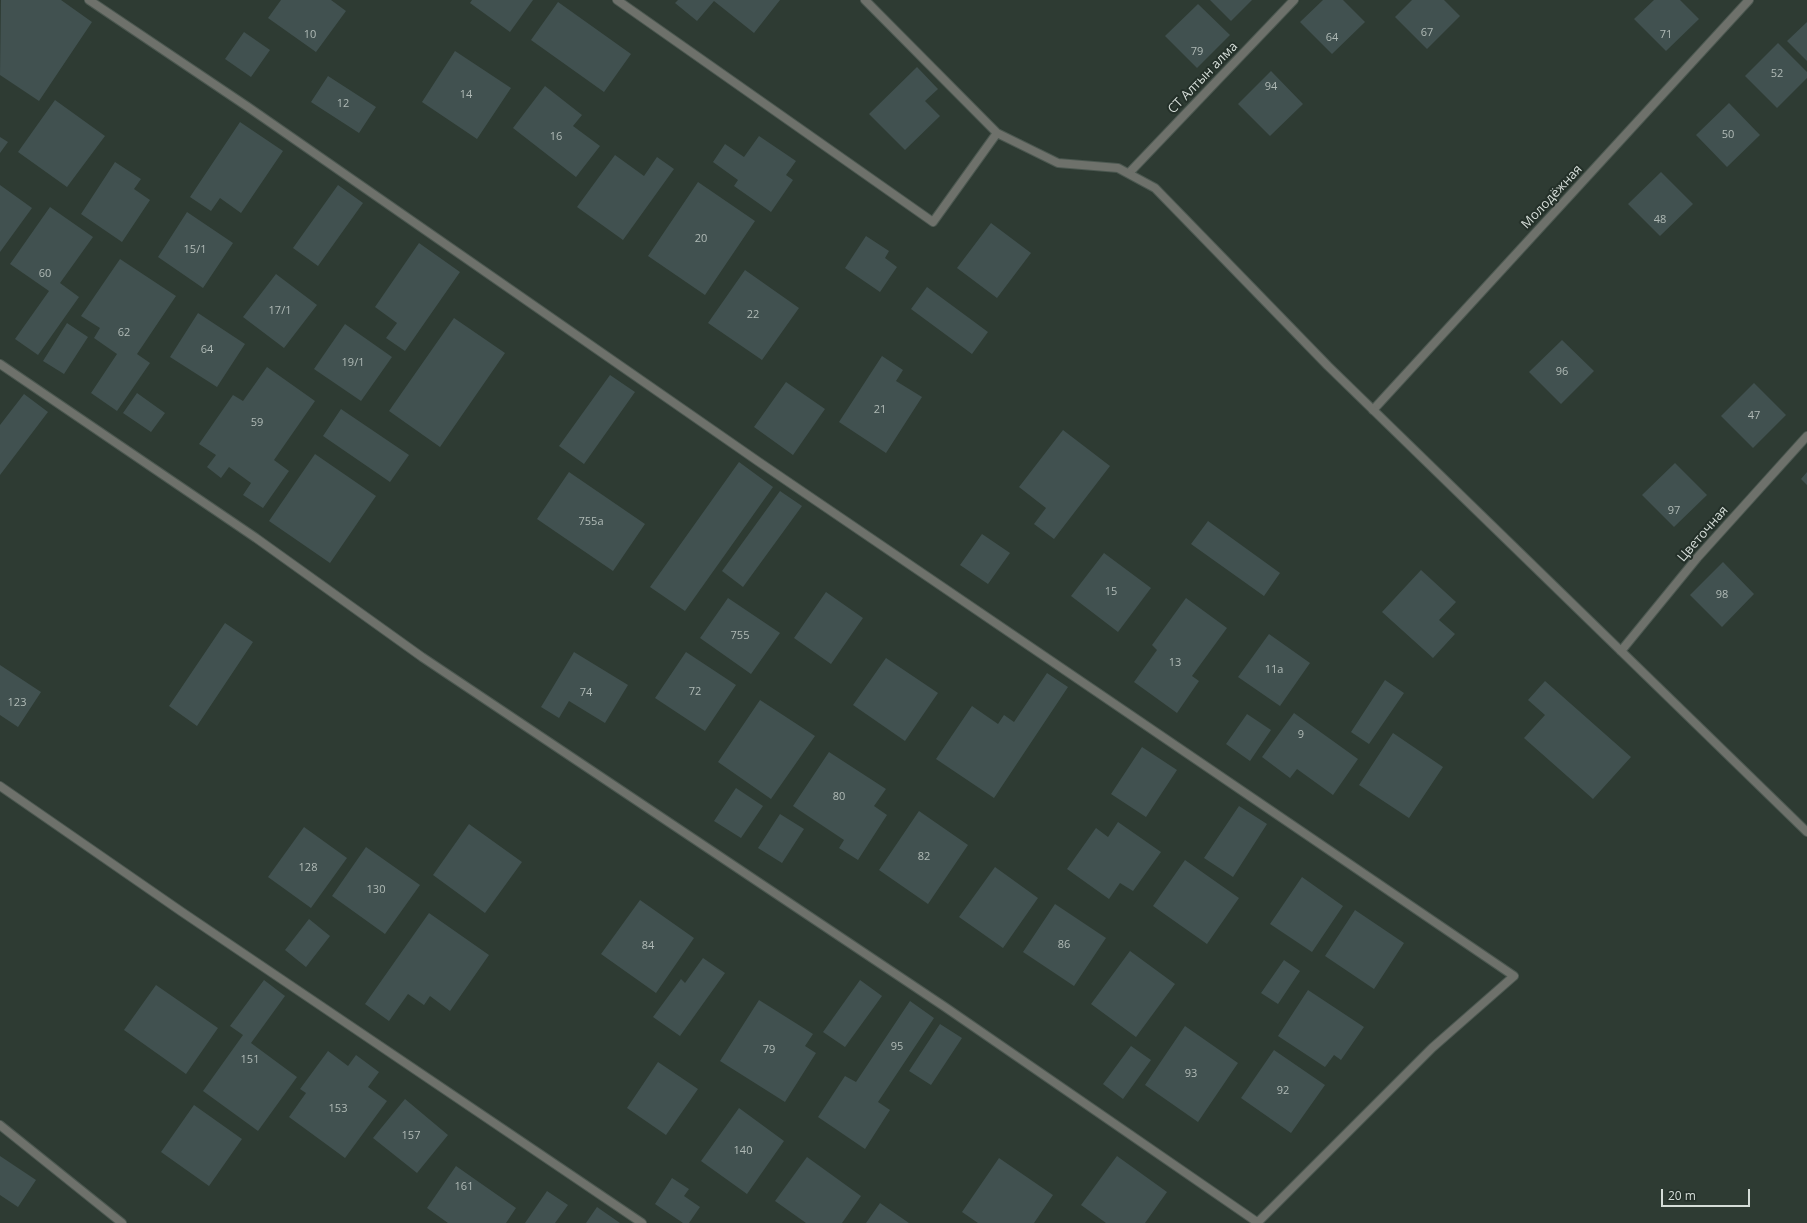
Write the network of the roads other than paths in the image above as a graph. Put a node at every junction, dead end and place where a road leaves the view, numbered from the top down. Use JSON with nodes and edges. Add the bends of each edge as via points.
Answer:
{"nodes":[{"id":1,"x":89,"y":0,"type":"edge"},
{"id":2,"x":617,"y":0,"type":"edge"},
{"id":3,"x":865,"y":0,"type":"edge"},
{"id":4,"x":1294,"y":0,"type":"edge"},
{"id":5,"x":1749,"y":0,"type":"edge"},
{"id":6,"x":997,"y":133,"type":"junction"},
{"id":7,"x":1129,"y":173,"type":"junction"},
{"id":8,"x":0,"y":364,"type":"edge"},
{"id":9,"x":1372,"y":410,"type":"junction"},
{"id":10,"x":1807,"y":436,"type":"edge"},
{"id":11,"x":1621,"y":651,"type":"junction"},
{"id":12,"x":0,"y":786,"type":"edge"},
{"id":13,"x":1807,"y":832,"type":"edge"},
{"id":14,"x":0,"y":1126,"type":"edge"},
{"id":15,"x":122,"y":1223,"type":"edge"},
{"id":16,"x":642,"y":1223,"type":"edge"},
{"id":17,"x":1257,"y":1223,"type":"edge"}],
"edges":[{"from":1,"to":17,"type":"street","via":[[248,107],[759,462],[1514,976],[1432,1048]]},
{"from":2,"to":6,"type":"street","via":[[933,222]]},
{"from":3,"to":6,"type":"street"},
{"from":4,"to":7,"type":"street","name":"СТ Алтын алма"},
{"from":5,"to":9,"type":"street","name":"Молодёжная"},
{"from":6,"to":7,"type":"street","via":[[1058,163],[1118,168]]},
{"from":7,"to":9,"type":"street","via":[[1155,188]]},
{"from":8,"to":17,"type":"street","via":[[256,538],[422,657],[945,1007]]},
{"from":9,"to":11,"type":"street"},
{"from":10,"to":11,"type":"street","name":"Цветочная","via":[[1697,558]]},
{"from":11,"to":13,"type":"street"},
{"from":12,"to":16,"type":"street"},
{"from":14,"to":15,"type":"street"}]}
